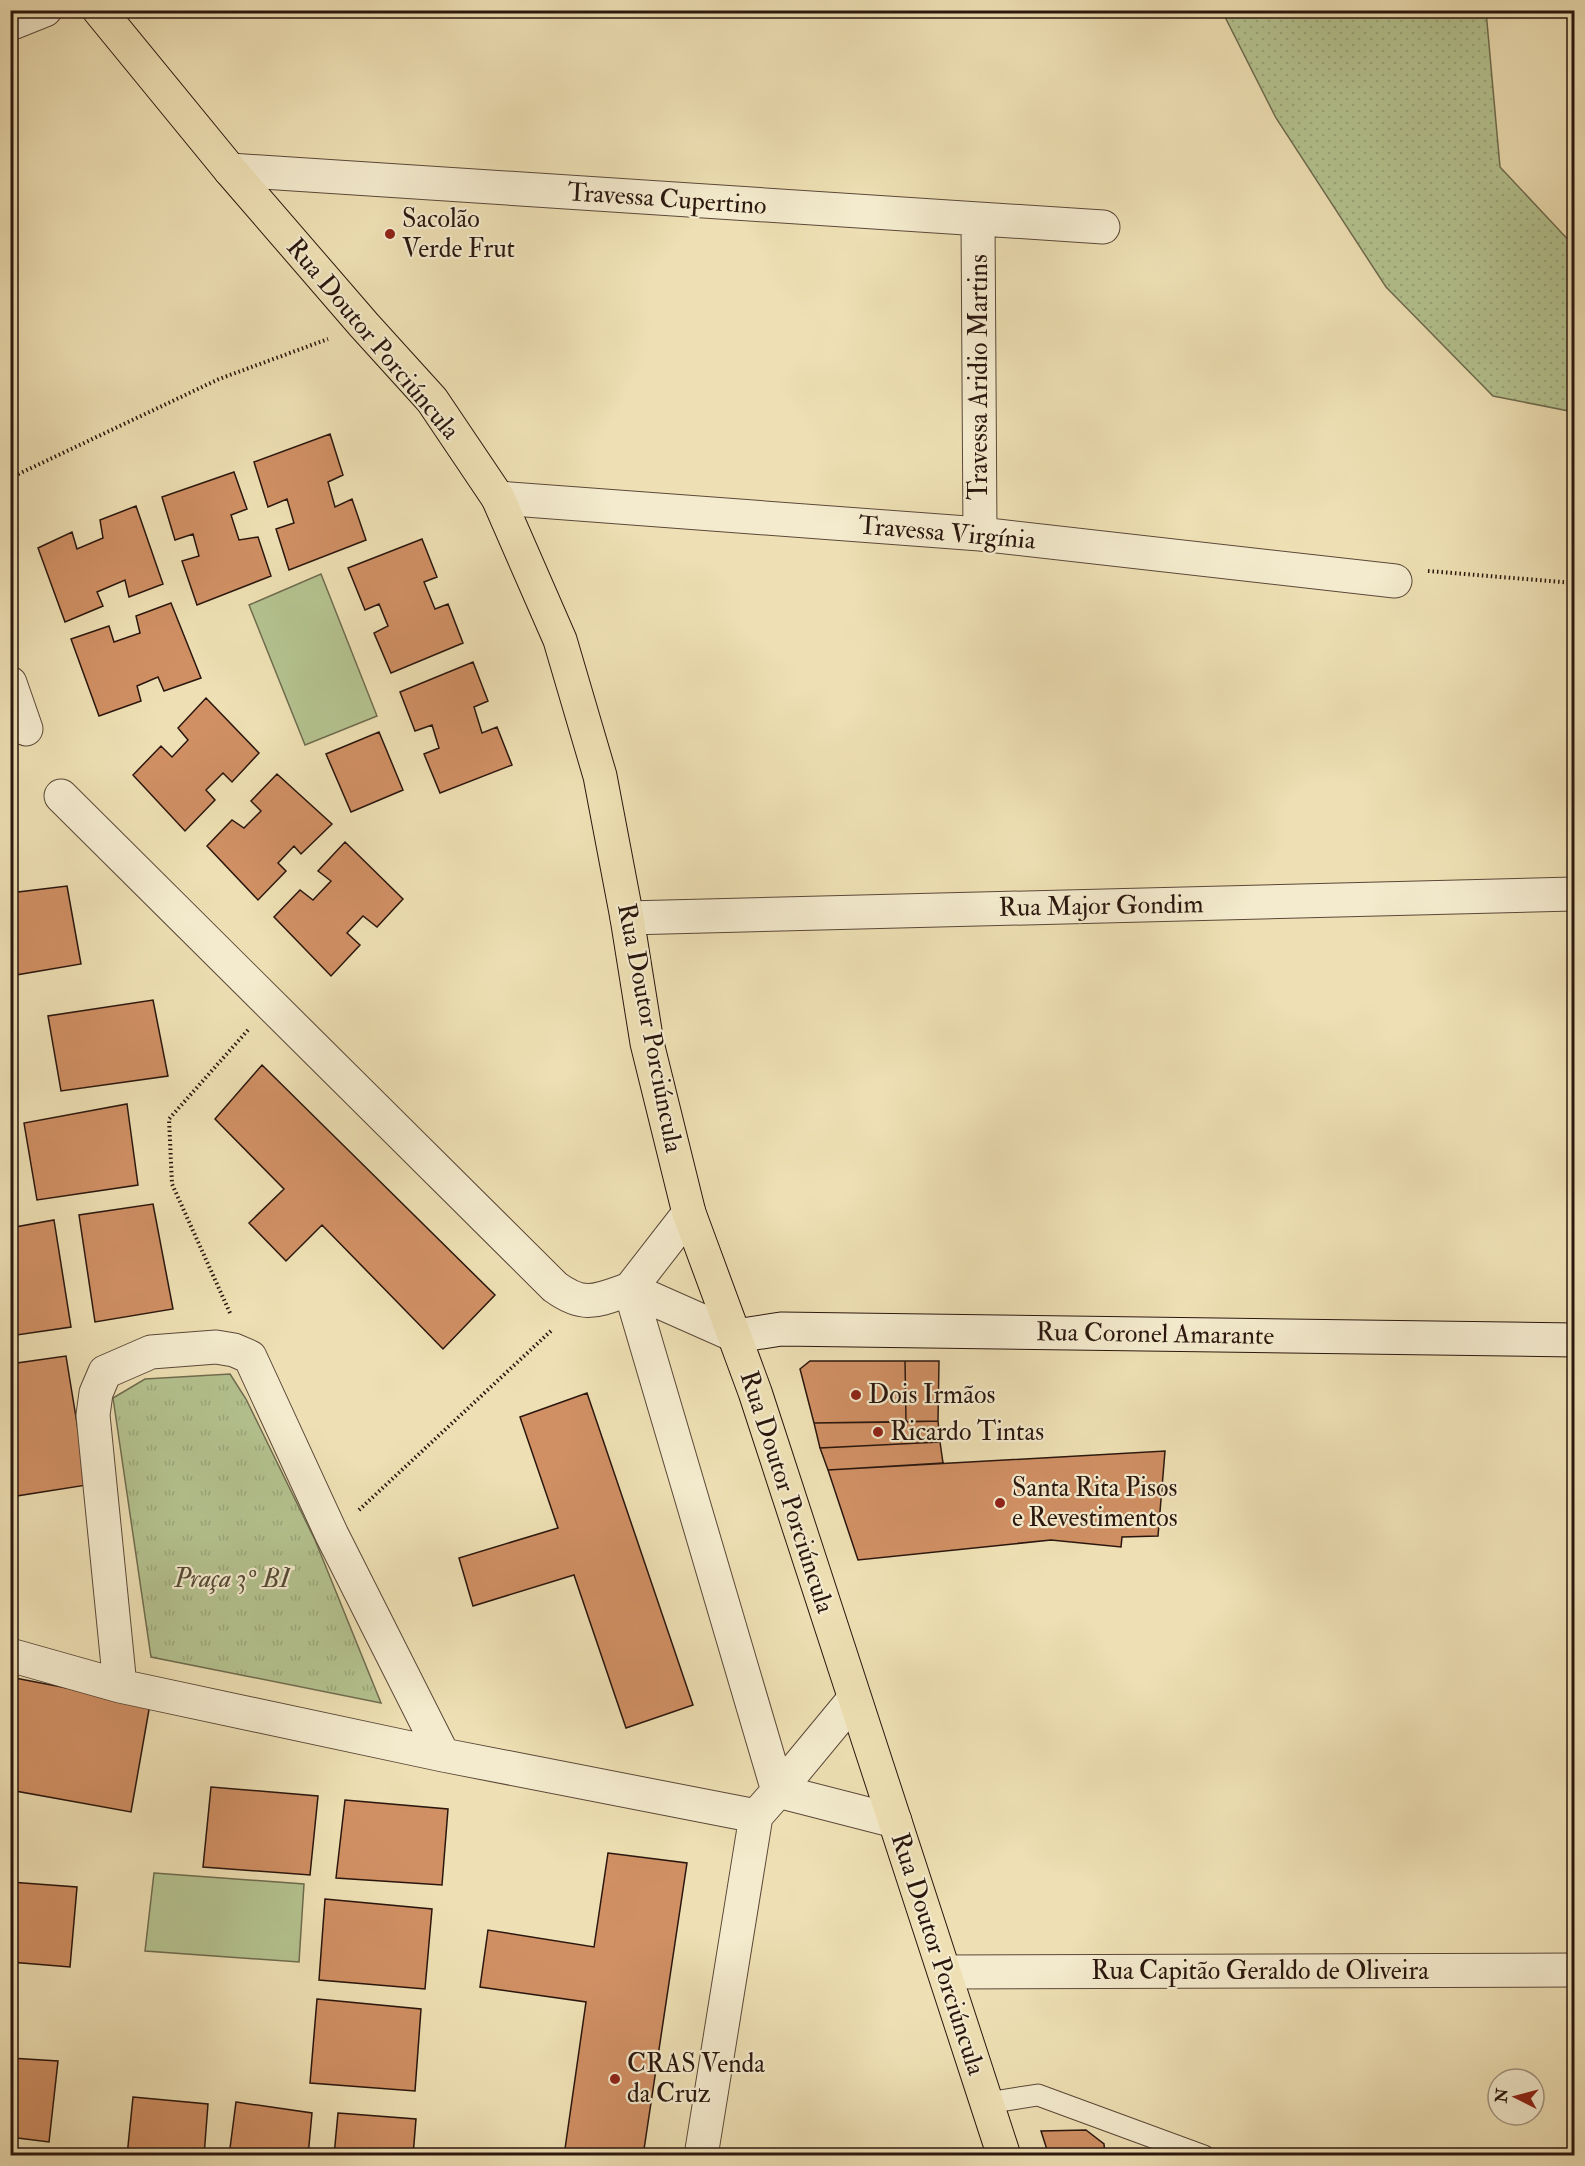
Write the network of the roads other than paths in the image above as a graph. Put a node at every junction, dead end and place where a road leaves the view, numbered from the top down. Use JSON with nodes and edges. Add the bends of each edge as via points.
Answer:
{"nodes":[{"id":1,"x":45,"y":10,"type":"edge"},
{"id":2,"x":99,"y":10,"type":"edge"},
{"id":3,"x":10,"y":24,"type":"edge"},
{"id":4,"x":230,"y":170,"type":"junction"},
{"id":5,"x":978,"y":220,"type":"junction"},
{"id":6,"x":1103,"y":227,"type":"dead end"},
{"id":7,"x":498,"y":498,"type":"junction"},
{"id":8,"x":980,"y":534,"type":"junction"},
{"id":9,"x":1395,"y":581,"type":"dead end"},
{"id":10,"x":10,"y":683,"type":"edge"},
{"id":11,"x":26,"y":729,"type":"dead end"},
{"id":12,"x":61,"y":796,"type":"dead end"},
{"id":13,"x":1575,"y":894,"type":"edge"},
{"id":14,"x":627,"y":918,"type":"junction"},
{"id":15,"x":689,"y":1213,"type":"junction"},
{"id":16,"x":630,"y":1289,"type":"junction"},
{"id":17,"x":736,"y":1336,"type":"junction"},
{"id":18,"x":1575,"y":1340,"type":"edge"},
{"id":19,"x":10,"y":1654,"type":"edge"},
{"id":20,"x":120,"y":1686,"type":"junction"},
{"id":21,"x":854,"y":1699,"type":"junction"},
{"id":22,"x":443,"y":1755,"type":"junction"},
{"id":23,"x":778,"y":1791,"type":"junction"},
{"id":24,"x":756,"y":1816,"type":"junction"},
{"id":25,"x":895,"y":1821,"type":"junction"},
{"id":26,"x":1575,"y":1970,"type":"edge"},
{"id":27,"x":945,"y":1972,"type":"junction"},
{"id":28,"x":987,"y":2103,"type":"junction"},
{"id":29,"x":701,"y":2156,"type":"edge"},
{"id":30,"x":1004,"y":2156,"type":"edge"},
{"id":31,"x":1204,"y":2156,"type":"edge"}],
"edges":[{"from":1,"to":3,"type":"street"},
{"from":2,"to":4,"type":"main road","name":"Rua Doutor Porciúncula"},
{"from":4,"to":5,"type":"street","name":"Travessa Cupertino"},
{"from":4,"to":7,"type":"main road","name":"Rua Doutor Porciúncula","via":[[432,400]]},
{"from":5,"to":6,"type":"street","name":"Travessa Cupertino"},
{"from":5,"to":8,"type":"street","name":"Travessa Aridio Martins"},
{"from":7,"to":8,"type":"street","name":"Travessa Virgínia"},
{"from":7,"to":14,"type":"main road","name":"Rua Doutor Porciúncula","via":[[560,640],[600,776]]},
{"from":8,"to":9,"type":"street","name":"Travessa Virgínia"},
{"from":10,"to":11,"type":"street"},
{"from":12,"to":16,"type":"street","via":[[555,1287],[582,1302],[594,1302]]},
{"from":13,"to":14,"type":"street","name":"Rua Major Gondim"},
{"from":14,"to":15,"type":"main road","name":"Rua Doutor Porciúncula","via":[[647,1043]]},
{"from":15,"to":16,"type":"street"},
{"from":15,"to":17,"type":"main road","name":"Rua Doutor Porciúncula"},
{"from":16,"to":17,"type":"street"},
{"from":16,"to":23,"type":"street"},
{"from":17,"to":18,"type":"street","name":"Rua Coronel Amarante","via":[[781,1329]]},
{"from":17,"to":21,"type":"main road","name":"Rua Doutor Porciúncula"},
{"from":19,"to":20,"type":"street"},
{"from":20,"to":22,"type":"street"},
{"from":20,"to":22,"type":"street","via":[[93,1415],[96,1393],[105,1372],[152,1352],[216,1347],[234,1350],[250,1358],[332,1535]]},
{"from":21,"to":23,"type":"street"},
{"from":21,"to":25,"type":"main road","name":"Rua Doutor Porciúncula"},
{"from":22,"to":24,"type":"street"},
{"from":23,"to":24,"type":"street"},
{"from":23,"to":25,"type":"street"},
{"from":24,"to":29,"type":"street"},
{"from":25,"to":27,"type":"main road","name":"Rua Doutor Porciúncula"},
{"from":26,"to":27,"type":"street","name":"Rua Capitão Geraldo de Oliveira"},
{"from":27,"to":28,"type":"main road","name":"Rua Doutor Porciúncula"},
{"from":28,"to":30,"type":"main road","name":"Rua Doutor Porciúncula"},
{"from":28,"to":31,"type":"lane","via":[[1038,2095]]}]}
